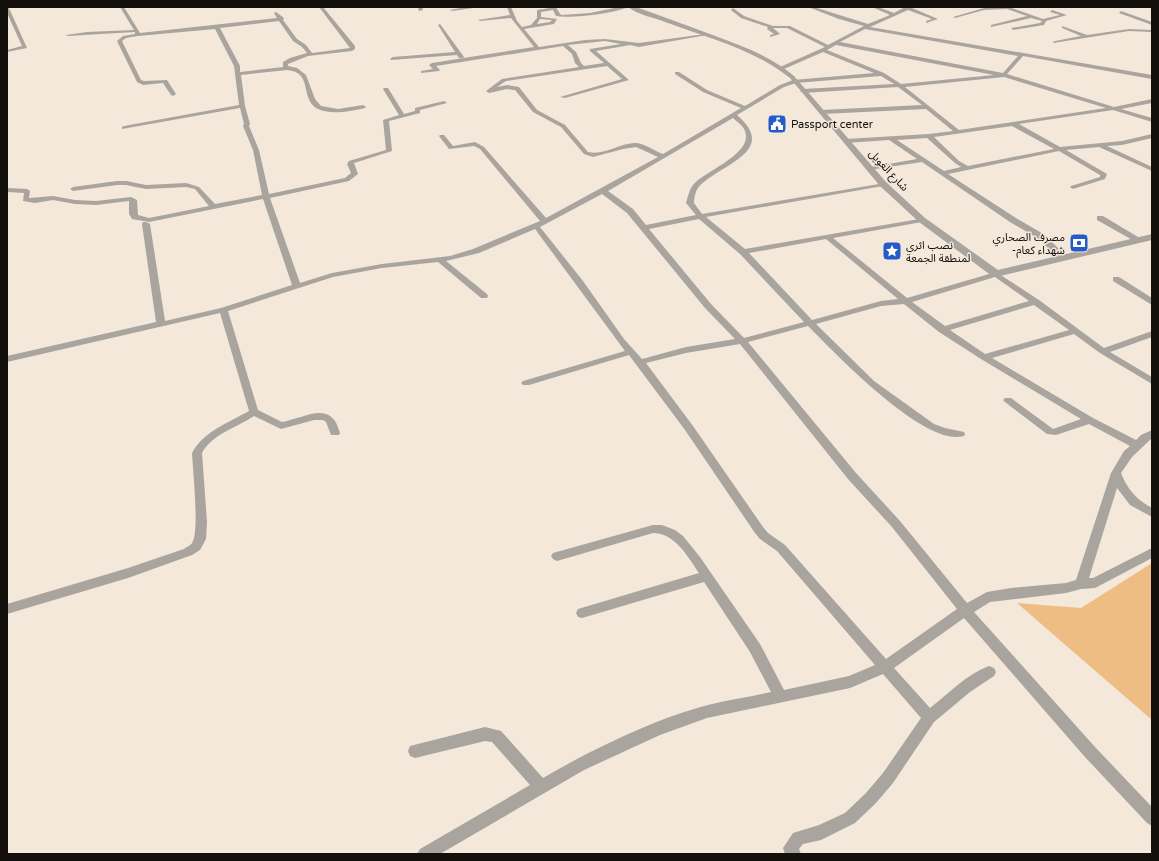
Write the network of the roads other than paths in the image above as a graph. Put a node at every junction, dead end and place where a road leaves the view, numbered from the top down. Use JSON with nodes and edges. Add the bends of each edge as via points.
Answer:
{"nodes":[{"id":1,"x":122,"y":7,"type":"edge"},
{"id":2,"x":321,"y":7,"type":"edge"},
{"id":3,"x":478,"y":7,"type":"edge"},
{"id":4,"x":509,"y":7,"type":"edge"},
{"id":5,"x":626,"y":7,"type":"edge"},
{"id":6,"x":632,"y":7,"type":"edge"},
{"id":7,"x":810,"y":7,"type":"edge"},
{"id":8,"x":874,"y":7,"type":"edge"},
{"id":9,"x":909,"y":7,"type":"edge"},
{"id":10,"x":1006,"y":7,"type":"edge"},
{"id":11,"x":7,"y":8,"type":"edge"},
{"id":12,"x":554,"y":8,"type":"edge"},
{"id":13,"x":734,"y":9,"type":"dead end"},
{"id":14,"x":452,"y":10,"type":"dead end"},
{"id":15,"x":1052,"y":11,"type":"dead end"},
{"id":16,"x":1121,"y":12,"type":"dead end"},
{"id":17,"x":276,"y":13,"type":"dead end"},
{"id":18,"x":893,"y":14,"type":"junction"},
{"id":19,"x":512,"y":16,"type":"junction"},
{"id":20,"x":562,"y":16,"type":"junction"},
{"id":21,"x":1032,"y":16,"type":"junction"},
{"id":22,"x":955,"y":17,"type":"dead end"},
{"id":23,"x":539,"y":18,"type":"junction"},
{"id":24,"x":282,"y":19,"type":"junction"},
{"id":25,"x":555,"y":19,"type":"junction"},
{"id":26,"x":480,"y":20,"type":"dead end"},
{"id":27,"x":1043,"y":20,"type":"junction"},
{"id":28,"x":928,"y":22,"type":"dead end"},
{"id":29,"x":1152,"y":24,"type":"edge"},
{"id":30,"x":440,"y":25,"type":"dead end"},
{"id":31,"x":533,"y":26,"type":"junction"},
{"id":32,"x":993,"y":26,"type":"dead end"},
{"id":33,"x":216,"y":27,"type":"junction"},
{"id":34,"x":772,"y":27,"type":"junction"},
{"id":35,"x":867,"y":27,"type":"junction"},
{"id":36,"x":1064,"y":27,"type":"dead end"},
{"id":37,"x":522,"y":28,"type":"junction"},
{"id":38,"x":1013,"y":29,"type":"dead end"},
{"id":39,"x":1152,"y":32,"type":"edge"},
{"id":40,"x":138,"y":33,"type":"junction"},
{"id":41,"x":68,"y":35,"type":"dead end"},
{"id":42,"x":705,"y":35,"type":"junction"},
{"id":43,"x":772,"y":36,"type":"dead end"},
{"id":44,"x":1087,"y":36,"type":"junction"},
{"id":45,"x":1055,"y":42,"type":"dead end"},
{"id":46,"x":835,"y":43,"type":"junction"},
{"id":47,"x":564,"y":44,"type":"junction"},
{"id":48,"x":629,"y":44,"type":"junction"},
{"id":49,"x":537,"y":48,"type":"junction"},
{"id":50,"x":826,"y":48,"type":"junction"},
{"id":51,"x":8,"y":51,"type":"dead end"},
{"id":52,"x":457,"y":53,"type":"junction"},
{"id":53,"x":311,"y":55,"type":"junction"},
{"id":54,"x":1021,"y":55,"type":"junction"},
{"id":55,"x":393,"y":58,"type":"dead end"},
{"id":56,"x":463,"y":60,"type":"junction"},
{"id":57,"x":608,"y":64,"type":"junction"},
{"id":58,"x":287,"y":68,"type":"junction"},
{"id":59,"x":583,"y":68,"type":"junction"},
{"id":60,"x":782,"y":68,"type":"junction"},
{"id":61,"x":423,"y":72,"type":"dead end"},
{"id":62,"x":677,"y":73,"type":"dead end"},
{"id":63,"x":237,"y":74,"type":"junction"},
{"id":64,"x":882,"y":74,"type":"junction"},
{"id":65,"x":1004,"y":75,"type":"junction"},
{"id":66,"x":1152,"y":77,"type":"edge"},
{"id":67,"x":795,"y":81,"type":"junction"},
{"id":68,"x":900,"y":86,"type":"junction"},
{"id":69,"x":386,"y":88,"type":"dead end"},
{"id":70,"x":803,"y":91,"type":"junction"},
{"id":71,"x":173,"y":94,"type":"dead end"},
{"id":72,"x":563,"y":97,"type":"dead end"},
{"id":73,"x":1152,"y":101,"type":"edge"},
{"id":74,"x":444,"y":104,"type":"dead end"},
{"id":75,"x":242,"y":106,"type":"junction"},
{"id":76,"x":363,"y":107,"type":"dead end"},
{"id":77,"x":925,"y":107,"type":"junction"},
{"id":78,"x":745,"y":108,"type":"junction"},
{"id":79,"x":1116,"y":108,"type":"junction"},
{"id":80,"x":822,"y":112,"type":"junction"},
{"id":81,"x":402,"y":115,"type":"junction"},
{"id":82,"x":733,"y":115,"type":"junction"},
{"id":83,"x":1152,"y":120,"type":"edge"},
{"id":84,"x":1014,"y":124,"type":"junction"},
{"id":85,"x":124,"y":128,"type":"dead end"},
{"id":86,"x":958,"y":132,"type":"junction"},
{"id":87,"x":442,"y":136,"type":"dead end"},
{"id":88,"x":929,"y":136,"type":"junction"},
{"id":89,"x":1152,"y":136,"type":"edge"},
{"id":90,"x":890,"y":138,"type":"junction"},
{"id":91,"x":846,"y":141,"type":"junction"},
{"id":92,"x":1101,"y":146,"type":"junction"},
{"id":93,"x":1061,"y":149,"type":"junction"},
{"id":94,"x":664,"y":157,"type":"junction"},
{"id":95,"x":923,"y":160,"type":"junction"},
{"id":96,"x":967,"y":168,"type":"junction"},
{"id":97,"x":1152,"y":169,"type":"edge"},
{"id":98,"x":871,"y":170,"type":"junction"},
{"id":99,"x":942,"y":173,"type":"junction"},
{"id":100,"x":883,"y":184,"type":"junction"},
{"id":101,"x":1073,"y":187,"type":"dead end"},
{"id":102,"x":73,"y":189,"type":"dead end"},
{"id":103,"x":7,"y":190,"type":"edge"},
{"id":104,"x":603,"y":191,"type":"junction"},
{"id":105,"x":266,"y":197,"type":"junction"},
{"id":106,"x":213,"y":206,"type":"junction"},
{"id":107,"x":701,"y":217,"type":"junction"},
{"id":108,"x":1100,"y":218,"type":"dead end"},
{"id":109,"x":922,"y":220,"type":"junction"},
{"id":110,"x":545,"y":222,"type":"junction"},
{"id":111,"x":146,"y":224,"type":"dead end"},
{"id":112,"x":536,"y":226,"type":"junction"},
{"id":113,"x":644,"y":228,"type":"junction"},
{"id":114,"x":1152,"y":236,"type":"edge"},
{"id":115,"x":827,"y":237,"type":"junction"},
{"id":116,"x":1139,"y":240,"type":"junction"},
{"id":117,"x":743,"y":252,"type":"junction"},
{"id":118,"x":1063,"y":258,"type":"junction"},
{"id":119,"x":439,"y":259,"type":"junction"},
{"id":120,"x":996,"y":274,"type":"junction"},
{"id":121,"x":1116,"y":278,"type":"dead end"},
{"id":122,"x":296,"y":287,"type":"junction"},
{"id":123,"x":484,"y":296,"type":"dead end"},
{"id":124,"x":905,"y":301,"type":"junction"},
{"id":125,"x":1036,"y":302,"type":"junction"},
{"id":126,"x":1152,"y":302,"type":"edge"},
{"id":127,"x":223,"y":310,"type":"junction"},
{"id":128,"x":809,"y":322,"type":"junction"},
{"id":129,"x":161,"y":324,"type":"junction"},
{"id":130,"x":942,"y":330,"type":"junction"},
{"id":131,"x":1076,"y":331,"type":"junction"},
{"id":132,"x":1152,"y":334,"type":"edge"},
{"id":133,"x":742,"y":341,"type":"junction"},
{"id":134,"x":1103,"y":350,"type":"junction"},
{"id":135,"x":631,"y":352,"type":"junction"},
{"id":136,"x":984,"y":357,"type":"junction"},
{"id":137,"x":7,"y":359,"type":"edge"},
{"id":138,"x":640,"y":362,"type":"junction"},
{"id":139,"x":1151,"y":381,"type":"edge"},
{"id":140,"x":526,"y":383,"type":"dead end"},
{"id":141,"x":1008,"y":400,"type":"dead end"},
{"id":142,"x":254,"y":412,"type":"junction"},
{"id":143,"x":1090,"y":420,"type":"junction"},
{"id":144,"x":335,"y":433,"type":"dead end"},
{"id":145,"x":1152,"y":433,"type":"edge"},
{"id":146,"x":960,"y":434,"type":"dead end"},
{"id":147,"x":1137,"y":446,"type":"junction"},
{"id":148,"x":1116,"y":473,"type":"junction"},
{"id":149,"x":1152,"y":513,"type":"edge"},
{"id":150,"x":1152,"y":553,"type":"edge"},
{"id":151,"x":557,"y":556,"type":"dead end"},
{"id":152,"x":707,"y":576,"type":"junction"},
{"id":153,"x":1081,"y":584,"type":"junction"},
{"id":154,"x":7,"y":609,"type":"edge"},
{"id":155,"x":965,"y":610,"type":"junction"},
{"id":156,"x":582,"y":613,"type":"dead end"},
{"id":157,"x":885,"y":667,"type":"junction"},
{"id":158,"x":989,"y":672,"type":"dead end"},
{"id":159,"x":780,"y":696,"type":"junction"},
{"id":160,"x":929,"y":717,"type":"junction"},
{"id":161,"x":415,"y":751,"type":"dead end"},
{"id":162,"x":541,"y":786,"type":"junction"},
{"id":163,"x":1152,"y":818,"type":"edge"},
{"id":164,"x":425,"y":854,"type":"edge"},
{"id":165,"x":793,"y":854,"type":"edge"}],
"edges":[{"from":1,"to":40,"type":"street"},
{"from":2,"to":53,"type":"street","via":[[353,48]]},
{"from":3,"to":14,"type":"street"},
{"from":4,"to":19,"type":"street"},
{"from":5,"to":20,"type":"street"},
{"from":6,"to":42,"type":"street","name":"شارع الغويل"},
{"from":7,"to":35,"type":"street"},
{"from":8,"to":18,"type":"street"},
{"from":9,"to":18,"type":"street"},
{"from":9,"to":28,"type":"street","via":[[936,19]]},
{"from":10,"to":21,"type":"street"},
{"from":10,"to":22,"type":"street","via":[[984,9]]},
{"from":11,"to":51,"type":"street","via":[[25,47]]},
{"from":12,"to":20,"type":"street","via":[[558,15]]},
{"from":12,"to":23,"type":"street","via":[[539,10]]},
{"from":13,"to":34,"type":"street","via":[[743,16]]},
{"from":15,"to":27,"type":"street","via":[[1065,15]]},
{"from":16,"to":29,"type":"street"},
{"from":17,"to":24,"type":"street"},
{"from":18,"to":35,"type":"street"},
{"from":19,"to":26,"type":"street"},
{"from":19,"to":37,"type":"street"},
{"from":20,"to":25,"type":"street"},
{"from":21,"to":27,"type":"street"},
{"from":21,"to":32,"type":"street"},
{"from":23,"to":25,"type":"street"},
{"from":23,"to":31,"type":"street"},
{"from":24,"to":33,"type":"street"},
{"from":24,"to":53,"type":"street","via":[[295,40]]},
{"from":25,"to":31,"type":"street","via":[[552,23]]},
{"from":27,"to":38,"type":"street","via":[[1042,24]]},
{"from":30,"to":52,"type":"street"},
{"from":31,"to":37,"type":"street"},
{"from":33,"to":40,"type":"street"},
{"from":33,"to":63,"type":"street","via":[[237,66]]},
{"from":34,"to":43,"type":"street","via":[[769,28],[778,34]]},
{"from":34,"to":50,"type":"street","via":[[788,27]]},
{"from":35,"to":46,"type":"street"},
{"from":35,"to":54,"type":"street"},
{"from":36,"to":44,"type":"street"},
{"from":37,"to":49,"type":"street"},
{"from":39,"to":44,"type":"street","via":[[1133,29]]},
{"from":40,"to":41,"type":"street"},
{"from":40,"to":71,"type":"street","via":[[119,41],[139,81],[164,81]]},
{"from":42,"to":48,"type":"street","via":[[639,45]]},
{"from":42,"to":60,"type":"street","name":"شارع الغويل"},
{"from":44,"to":45,"type":"street"},
{"from":46,"to":50,"type":"street"},
{"from":46,"to":65,"type":"street"},
{"from":47,"to":48,"type":"street","via":[[605,40]]},
{"from":47,"to":49,"type":"street"},
{"from":47,"to":59,"type":"street","via":[[574,53]]},
{"from":48,"to":57,"type":"street","via":[[592,50]]},
{"from":49,"to":56,"type":"street"},
{"from":50,"to":60,"type":"street"},
{"from":50,"to":64,"type":"street"},
{"from":52,"to":55,"type":"street"},
{"from":52,"to":56,"type":"street"},
{"from":53,"to":58,"type":"street","via":[[286,62]]},
{"from":54,"to":65,"type":"street"},
{"from":54,"to":66,"type":"street"},
{"from":56,"to":61,"type":"street","via":[[432,65],[437,70]]},
{"from":57,"to":59,"type":"street"},
{"from":57,"to":72,"type":"street","via":[[626,80]]},
{"from":58,"to":63,"type":"street"},
{"from":58,"to":76,"type":"street","via":[[299,70],[305,77],[315,104],[322,108],[334,110]]},
{"from":59,"to":94,"type":"street","via":[[504,80],[489,91],[507,87],[517,88],[535,111],[563,126],[586,153],[599,154],[637,145]]},
{"from":60,"to":67,"type":"street","name":"شارع الغويل"},
{"from":62,"to":78,"type":"street","via":[[704,91]]},
{"from":63,"to":75,"type":"street"},
{"from":64,"to":67,"type":"street"},
{"from":64,"to":68,"type":"street"},
{"from":65,"to":68,"type":"street"},
{"from":65,"to":79,"type":"street"},
{"from":67,"to":70,"type":"street","name":"شارع الغويل"},
{"from":67,"to":78,"type":"street"},
{"from":68,"to":70,"type":"street"},
{"from":68,"to":77,"type":"street"},
{"from":69,"to":81,"type":"street"},
{"from":70,"to":80,"type":"street","name":"شارع الغويل"},
{"from":73,"to":79,"type":"street"},
{"from":74,"to":81,"type":"street"},
{"from":75,"to":85,"type":"street"},
{"from":75,"to":105,"type":"street"},
{"from":77,"to":80,"type":"street"},
{"from":77,"to":86,"type":"street"},
{"from":78,"to":82,"type":"street"},
{"from":79,"to":83,"type":"street"},
{"from":79,"to":84,"type":"street"},
{"from":80,"to":91,"type":"street","name":"شارع الغويل"},
{"from":81,"to":105,"type":"street","via":[[385,121],[390,151],[351,162],[354,174],[347,180]]},
{"from":82,"to":94,"type":"street"},
{"from":82,"to":107,"type":"street","via":[[748,130],[748,147],[724,168],[696,187],[690,203]]},
{"from":84,"to":86,"type":"street"},
{"from":84,"to":93,"type":"street"},
{"from":86,"to":88,"type":"street"},
{"from":87,"to":110,"type":"street","via":[[451,148],[475,144],[482,148]]},
{"from":88,"to":90,"type":"street"},
{"from":88,"to":96,"type":"street"},
{"from":89,"to":92,"type":"street"},
{"from":90,"to":91,"type":"street"},
{"from":90,"to":95,"type":"street"},
{"from":91,"to":98,"type":"street","name":"شارع الغويل"},
{"from":92,"to":93,"type":"street"},
{"from":92,"to":97,"type":"street"},
{"from":93,"to":96,"type":"street"},
{"from":93,"to":101,"type":"street","via":[[1104,174],[1103,178]]},
{"from":94,"to":104,"type":"street"},
{"from":95,"to":98,"type":"street"},
{"from":95,"to":99,"type":"street"},
{"from":96,"to":99,"type":"street"},
{"from":98,"to":100,"type":"street","name":"شارع الغويل"},
{"from":99,"to":118,"type":"street","via":[[1042,237]]},
{"from":100,"to":107,"type":"street"},
{"from":100,"to":109,"type":"street","name":"شارع الغويل"},
{"from":102,"to":106,"type":"street","via":[[117,183],[146,187],[186,185],[197,188]]},
{"from":103,"to":106,"type":"street","via":[[27,191],[26,200],[30,202],[53,198],[96,203],[131,199],[135,218],[149,220]]},
{"from":104,"to":110,"type":"street"},
{"from":104,"to":113,"type":"street","via":[[630,211]]},
{"from":105,"to":106,"type":"street"},
{"from":105,"to":122,"type":"street"},
{"from":107,"to":113,"type":"street"},
{"from":107,"to":117,"type":"street"},
{"from":108,"to":116,"type":"street"},
{"from":109,"to":115,"type":"street"},
{"from":109,"to":120,"type":"street","name":"شارع الغويل"},
{"from":110,"to":112,"type":"street"},
{"from":111,"to":129,"type":"street"},
{"from":112,"to":119,"type":"street","via":[[476,251]]},
{"from":112,"to":135,"type":"street"},
{"from":113,"to":133,"type":"street","via":[[708,306]]},
{"from":114,"to":116,"type":"street"},
{"from":115,"to":117,"type":"street"},
{"from":115,"to":124,"type":"street","via":[[849,252]]},
{"from":116,"to":118,"type":"street"},
{"from":117,"to":128,"type":"street"},
{"from":118,"to":120,"type":"street"},
{"from":119,"to":122,"type":"street","via":[[356,270]]},
{"from":119,"to":123,"type":"street"},
{"from":120,"to":124,"type":"street"},
{"from":120,"to":125,"type":"street"},
{"from":121,"to":126,"type":"street"},
{"from":122,"to":127,"type":"street"},
{"from":124,"to":128,"type":"street","via":[[881,304]]},
{"from":124,"to":130,"type":"street"},
{"from":125,"to":130,"type":"street"},
{"from":125,"to":131,"type":"street"},
{"from":127,"to":129,"type":"street"},
{"from":127,"to":142,"type":"street"},
{"from":128,"to":133,"type":"street"},
{"from":128,"to":146,"type":"street","via":[[871,383],[930,426]]},
{"from":129,"to":137,"type":"street"},
{"from":130,"to":136,"type":"street"},
{"from":131,"to":134,"type":"street"},
{"from":131,"to":136,"type":"street"},
{"from":132,"to":134,"type":"street"},
{"from":133,"to":138,"type":"street","via":[[686,350]]},
{"from":133,"to":155,"type":"street"},
{"from":134,"to":139,"type":"street"},
{"from":135,"to":138,"type":"street"},
{"from":135,"to":140,"type":"street"},
{"from":136,"to":143,"type":"street"},
{"from":138,"to":157,"type":"street","via":[[759,530],[781,548]]},
{"from":141,"to":143,"type":"street","via":[[1051,432]]},
{"from":142,"to":144,"type":"street","via":[[281,426],[326,416],[330,419]]},
{"from":142,"to":154,"type":"street","via":[[203,442],[199,447],[197,453],[201,522],[200,539],[196,547],[128,573]]},
{"from":143,"to":147,"type":"street"},
{"from":145,"to":147,"type":"street"},
{"from":147,"to":148,"type":"street","via":[[1128,454]]},
{"from":148,"to":149,"type":"street","via":[[1123,491],[1137,505]]},
{"from":148,"to":153,"type":"street"},
{"from":150,"to":153,"type":"street","via":[[1095,583]]},
{"from":151,"to":152,"type":"street","via":[[662,529],[679,539]]},
{"from":152,"to":156,"type":"street"},
{"from":152,"to":159,"type":"street","via":[[755,648]]},
{"from":153,"to":155,"type":"street","via":[[987,597]]},
{"from":155,"to":157,"type":"street"},
{"from":155,"to":163,"type":"street"},
{"from":157,"to":159,"type":"street","via":[[850,682]]},
{"from":157,"to":160,"type":"street"},
{"from":158,"to":160,"type":"street"},
{"from":159,"to":162,"type":"street","via":[[707,712],[657,729],[579,765]]},
{"from":160,"to":165,"type":"street","via":[[888,778],[871,798],[850,818],[821,832],[798,838],[791,848]]},
{"from":161,"to":162,"type":"street","via":[[485,734],[496,736]]},
{"from":162,"to":164,"type":"street"}]}
